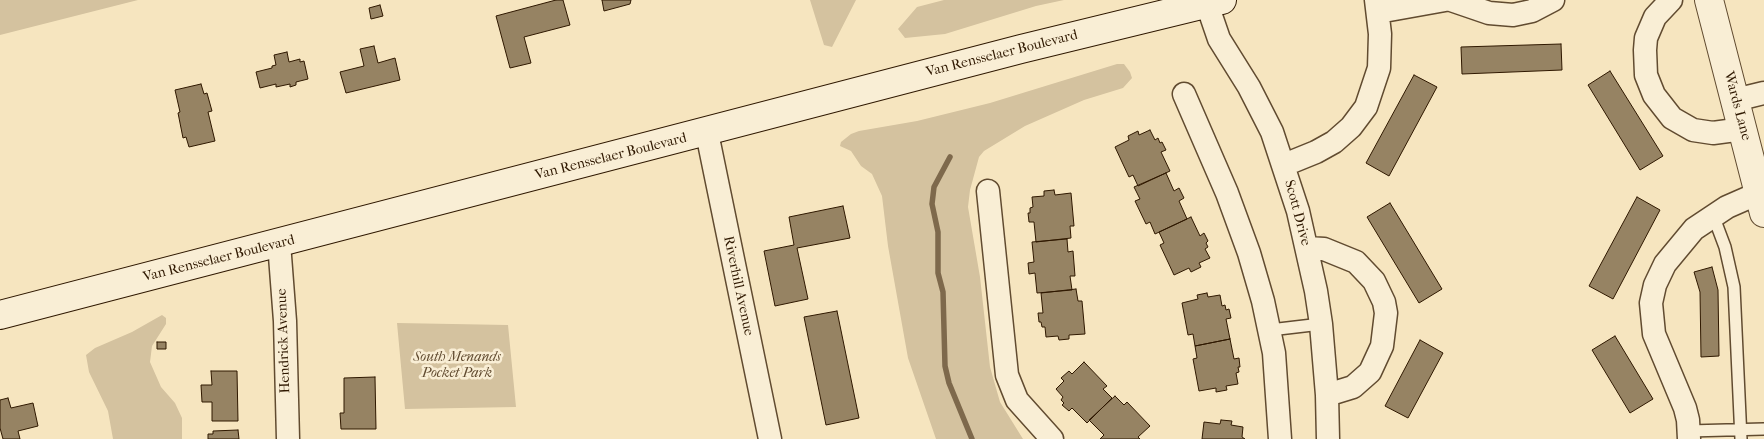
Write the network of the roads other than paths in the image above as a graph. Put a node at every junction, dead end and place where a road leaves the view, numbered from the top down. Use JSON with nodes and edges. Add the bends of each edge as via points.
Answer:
{"nodes":[{"id":1,"x":1445,"y":0,"type":"edge"},
{"id":2,"x":1451,"y":0,"type":"edge"},
{"id":3,"x":1553,"y":0,"type":"edge"},
{"id":4,"x":1671,"y":0,"type":"edge"},
{"id":5,"x":1709,"y":0,"type":"edge"},
{"id":6,"x":1214,"y":2,"type":"edge"},
{"id":7,"x":1377,"y":6,"type":"edge"},
{"id":8,"x":1764,"y":93,"type":"edge"},
{"id":9,"x":1184,"y":94,"type":"dead end"},
{"id":10,"x":1735,"y":100,"type":"junction"},
{"id":11,"x":1742,"y":129,"type":"junction"},
{"id":12,"x":707,"y":133,"type":"junction"},
{"id":13,"x":1284,"y":165,"type":"junction"},
{"id":14,"x":988,"y":191,"type":"dead end"},
{"id":15,"x":1762,"y":203,"type":"edge"},
{"id":16,"x":1713,"y":215,"type":"junction"},
{"id":17,"x":279,"y":243,"type":"junction"},
{"id":18,"x":1307,"y":248,"type":"junction"},
{"id":19,"x":0,"y":315,"type":"edge"},
{"id":20,"x":1320,"y":324,"type":"junction"},
{"id":21,"x":1270,"y":330,"type":"junction"},
{"id":22,"x":1327,"y":395,"type":"junction"},
{"id":23,"x":1764,"y":429,"type":"edge"},
{"id":24,"x":1740,"y":434,"type":"edge"},
{"id":25,"x":1689,"y":435,"type":"edge"},
{"id":26,"x":288,"y":439,"type":"edge"},
{"id":27,"x":770,"y":439,"type":"edge"},
{"id":28,"x":1052,"y":439,"type":"edge"},
{"id":29,"x":1280,"y":439,"type":"edge"},
{"id":30,"x":1328,"y":439,"type":"edge"}],
"edges":[{"from":1,"to":7,"type":"street"},
{"from":2,"to":3,"type":"street","via":[[1490,13],[1513,15],[1532,11]]},
{"from":4,"to":11,"type":"street","via":[[1655,17],[1646,38],[1646,68],[1654,95],[1672,118],[1693,130],[1714,133]]},
{"from":5,"to":10,"type":"main road","name":"Wards Lane"},
{"from":6,"to":12,"type":"main road","name":"Van Rensselaer Boulevard","via":[[1012,51]]},
{"from":6,"to":13,"type":"street","name":"Scott Drive","via":[[1216,33],[1260,108]]},
{"from":7,"to":13,"type":"street","via":[[1380,68],[1366,107],[1334,142]]},
{"from":8,"to":10,"type":"street"},
{"from":9,"to":21,"type":"street","via":[[1249,253]]},
{"from":10,"to":11,"type":"main road","name":"Wards Lane"},
{"from":11,"to":15,"type":"main road","name":"Wards Lane"},
{"from":12,"to":17,"type":"main road","name":"Van Rensselaer Boulevard"},
{"from":12,"to":27,"type":"street","name":"Riverhill Avenue"},
{"from":13,"to":18,"type":"street","name":"Scott Drive"},
{"from":14,"to":28,"type":"street","via":[[1007,375],[1017,400]]},
{"from":15,"to":16,"type":"street"},
{"from":16,"to":24,"type":"lane","via":[[1725,247],[1734,287]]},
{"from":16,"to":25,"type":"street","via":[[1694,229],[1670,258],[1655,285],[1651,303],[1654,334],[1680,396]]},
{"from":17,"to":19,"type":"main road","name":"Van Rensselaer Boulevard"},
{"from":17,"to":26,"type":"street","name":"Hendrick Avenue"},
{"from":18,"to":20,"type":"street","name":"Scott Drive"},
{"from":18,"to":22,"type":"street","via":[[1324,249],[1356,262],[1374,281],[1386,313],[1382,346],[1370,372],[1353,387]]},
{"from":20,"to":21,"type":"lane"},
{"from":20,"to":22,"type":"street","name":"Scott Drive"},
{"from":21,"to":29,"type":"street","via":[[1278,386]]},
{"from":22,"to":30,"type":"street","name":"Scott Drive"},
{"from":23,"to":24,"type":"lane"},
{"from":24,"to":25,"type":"lane"}]}
